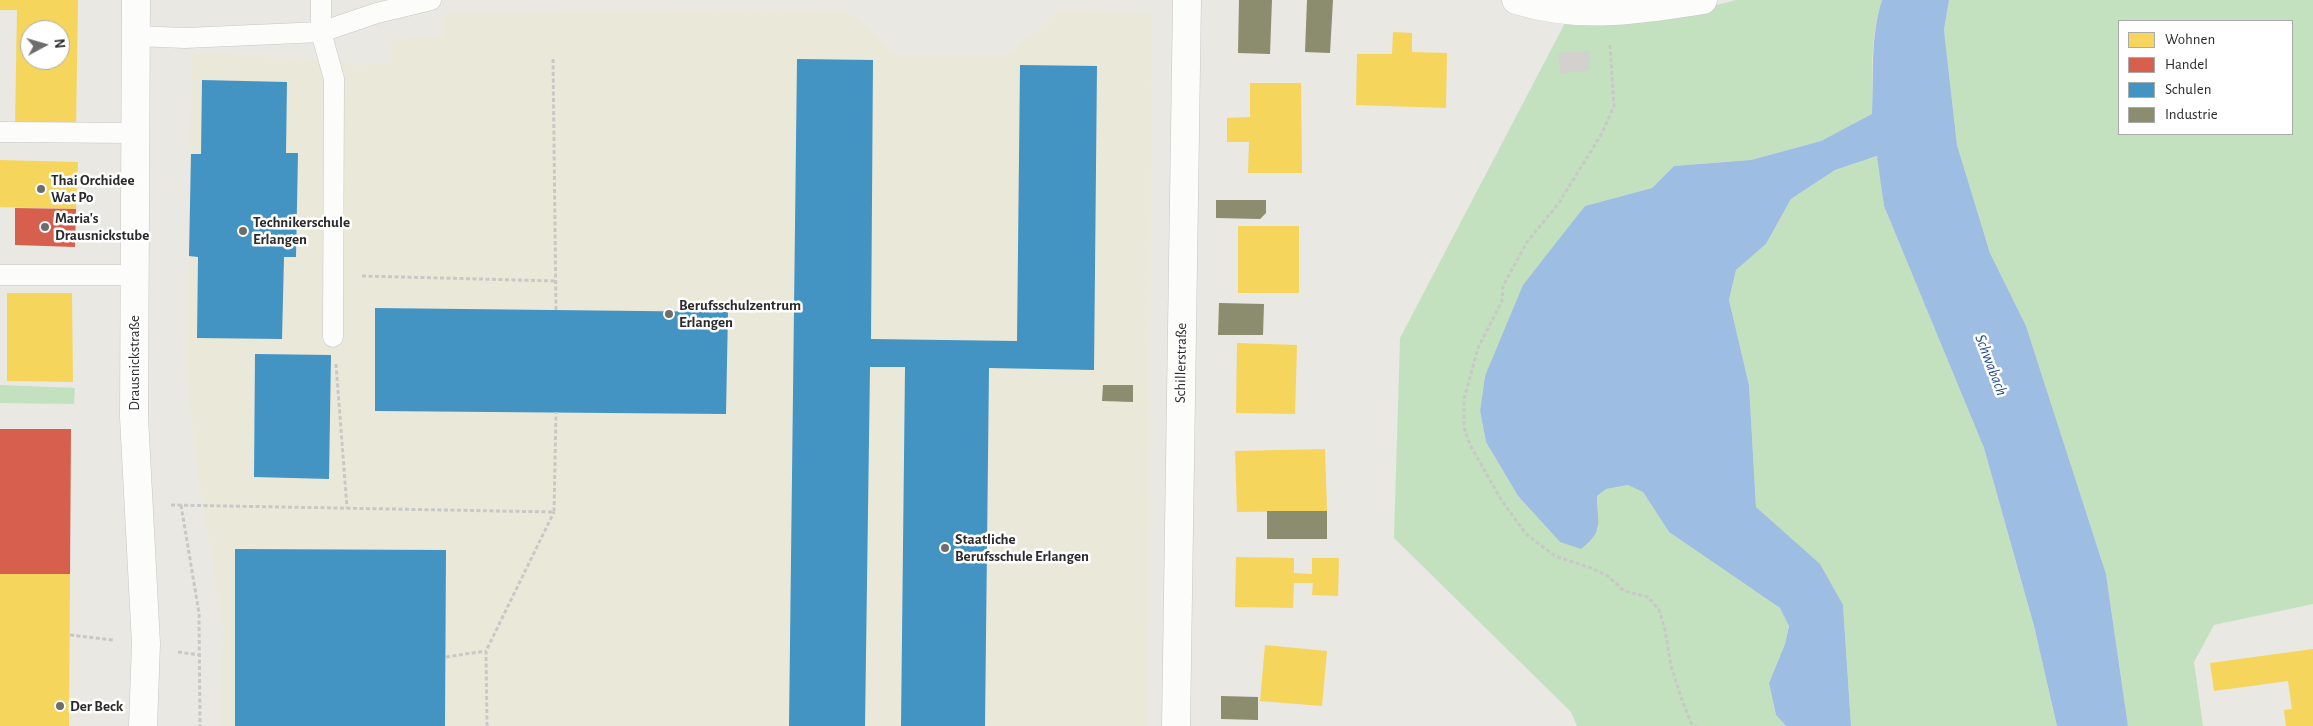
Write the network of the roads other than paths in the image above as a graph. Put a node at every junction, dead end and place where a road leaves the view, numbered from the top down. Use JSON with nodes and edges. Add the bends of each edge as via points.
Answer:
{"nodes":[{"id":1,"x":136,"y":0,"type":"edge"},
{"id":2,"x":321,"y":0,"type":"edge"},
{"id":3,"x":431,"y":0,"type":"edge"},
{"id":4,"x":1187,"y":0,"type":"edge"},
{"id":5,"x":1516,"y":0,"type":"edge"},
{"id":6,"x":1703,"y":0,"type":"edge"},
{"id":7,"x":321,"y":32,"type":"junction"},
{"id":8,"x":135,"y":36,"type":"junction"},
{"id":9,"x":0,"y":132,"type":"edge"},
{"id":10,"x":134,"y":133,"type":"junction"},
{"id":11,"x":0,"y":275,"type":"edge"},
{"id":12,"x":134,"y":275,"type":"junction"},
{"id":13,"x":333,"y":337,"type":"road end"},
{"id":14,"x":143,"y":726,"type":"edge"},
{"id":15,"x":1176,"y":726,"type":"edge"}],
"edges":[{"from":1,"to":8,"type":"street","name":"Drausnickstraße"},
{"from":2,"to":7,"type":"lane"},
{"from":3,"to":7,"type":"lane","via":[[377,13]]},
{"from":4,"to":15,"type":"street","name":"Schillerstraße"},
{"from":5,"to":6,"type":"street","via":[[1576,12],[1633,10]]},
{"from":7,"to":8,"type":"lane","via":[[185,38]]},
{"from":7,"to":13,"type":"lane","via":[[334,79]]},
{"from":8,"to":10,"type":"street","name":"Drausnickstraße"},
{"from":9,"to":10,"type":"lane"},
{"from":10,"to":12,"type":"street","name":"Drausnickstraße"},
{"from":11,"to":12,"type":"lane"},
{"from":12,"to":14,"type":"street","name":"Drausnickstraße","via":[[134,417],[146,644]]}]}
